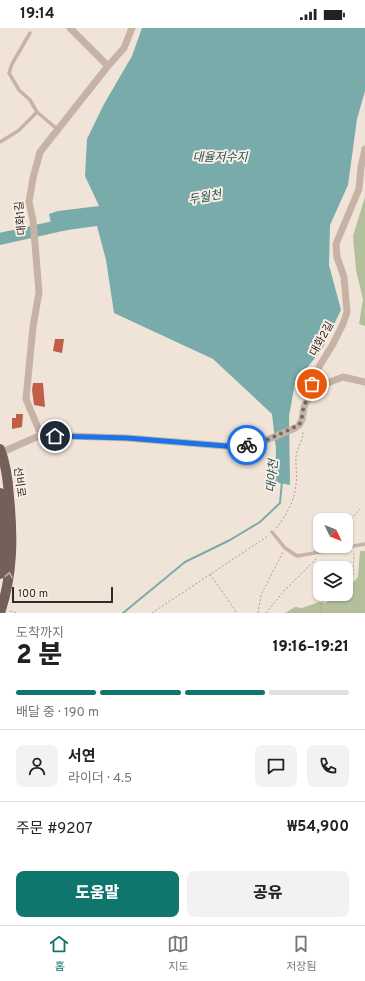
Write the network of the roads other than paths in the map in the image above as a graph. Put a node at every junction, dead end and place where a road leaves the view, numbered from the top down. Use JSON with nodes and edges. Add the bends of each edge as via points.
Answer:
{"nodes":[{"id":1,"x":70,"y":28,"type":"edge"},
{"id":2,"x":132,"y":28,"type":"edge"},
{"id":3,"x":30,"y":33,"type":"dead end"},
{"id":4,"x":108,"y":66,"type":"junction"},
{"id":5,"x":37,"y":112,"type":"junction"},
{"id":6,"x":58,"y":130,"type":"junction"},
{"id":7,"x":0,"y":142,"type":"edge"},
{"id":8,"x":365,"y":149,"type":"edge"},
{"id":9,"x":365,"y":382,"type":"edge"},
{"id":10,"x":311,"y":393,"type":"junction"},
{"id":11,"x":41,"y":435,"type":"junction"},
{"id":12,"x":0,"y":451,"type":"edge"},
{"id":13,"x":0,"y":493,"type":"edge"},
{"id":14,"x":272,"y":532,"type":"road end"},
{"id":15,"x":365,"y":544,"type":"edge"},
{"id":16,"x":0,"y":574,"type":"edge"},
{"id":17,"x":0,"y":613,"type":"edge"}],
"edges":[{"from":1,"to":4,"type":"street"},
{"from":2,"to":4,"type":"street","name":"대화1길","via":[[124,48]]},
{"from":3,"to":5,"type":"lane","via":[[9,73]]},
{"from":4,"to":6,"type":"street","name":"대화1길"},
{"from":5,"to":6,"type":"lane"},
{"from":5,"to":7,"type":"lane","via":[[18,131]]},
{"from":6,"to":11,"type":"street","name":"대화1길","via":[[40,152],[32,178],[30,202],[39,292],[26,399]]},
{"from":8,"to":10,"type":"street","name":"대화2길","via":[[359,189],[336,244],[337,257],[344,277],[346,312],[333,344],[314,375]]},
{"from":9,"to":10,"type":"street","via":[[344,377]]},
{"from":10,"to":11,"type":"street","name":"대화2길","via":[[297,427],[267,440],[238,447],[127,438]]},
{"from":11,"to":12,"type":"street"},
{"from":17,"to":12,"type":"main road","name":"선비로","one_way":true,"via":[[10,570],[12,530],[6,470]]},
{"from":13,"to":16,"type":"main road","name":"선비로","via":[[3,549]]},
{"from":14,"to":15,"type":"lane","via":[[285,548],[297,556]]}]}
